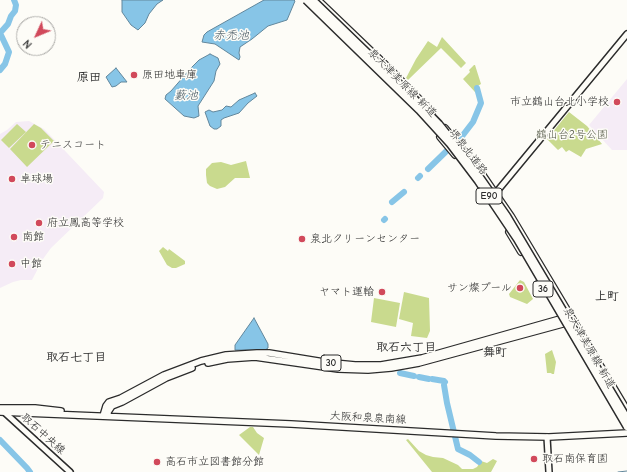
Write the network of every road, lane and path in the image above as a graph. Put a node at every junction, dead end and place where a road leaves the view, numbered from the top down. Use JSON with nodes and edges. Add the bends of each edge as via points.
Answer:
{"nodes":[{"id":1,"x":302,"y":0,"type":"edge"},
{"id":2,"x":306,"y":0,"type":"edge"},
{"id":3,"x":313,"y":0,"type":"edge"},
{"id":4,"x":318,"y":0,"type":"edge"},
{"id":5,"x":627,"y":34,"type":"edge"},
{"id":6,"x":496,"y":194,"type":"junction"},
{"id":7,"x":488,"y":199,"type":"junction"},
{"id":8,"x":572,"y":318,"type":"junction"},
{"id":9,"x":562,"y":321,"type":"junction"},
{"id":10,"x":1,"y":410,"type":"edge"},
{"id":11,"x":627,"y":410,"type":"edge"},
{"id":12,"x":106,"y":416,"type":"junction"},
{"id":13,"x":627,"y":418,"type":"edge"},
{"id":14,"x":627,"y":427,"type":"edge"},
{"id":15,"x":627,"y":433,"type":"edge"},
{"id":16,"x":547,"y":437,"type":"junction"},
{"id":17,"x":70,"y":472,"type":"edge"},
{"id":18,"x":549,"y":472,"type":"edge"}],
"edges":[{"from":1,"to":7,"type":"main road","name":"泉大津美原線 新道","number":"36","bridge":true,"via":[[405,99],[451,150]]},
{"from":2,"to":14,"type":"highway","name":"堺泉北道路","number":"E90","bridge":true,"via":[[419,110],[450,144],[478,181],[521,246]]},
{"from":3,"to":13,"type":"highway","name":"堺泉北道路","number":"E90","bridge":true,"via":[[417,101],[468,160],[511,221]]},
{"from":4,"to":6,"type":"main road","name":"泉大津美原線 新道","number":"36","via":[[413,92],[454,137]]},
{"from":5,"to":6,"type":"street"},
{"from":6,"to":7,"type":"street"},
{"from":6,"to":8,"type":"main road","name":"泉大津美原線 新道","number":"36"},
{"from":7,"to":9,"type":"main road","name":"泉大津美原線 新道","number":"36"},
{"from":8,"to":9,"type":"main road","number":"30"},
{"from":8,"to":11,"type":"main road","name":"泉大津美原線 新道","number":"36"},
{"from":9,"to":12,"type":"main road","number":"30","via":[[422,358],[381,365],[324,362],[269,353],[226,355],[164,375],[109,402],[106,406]]},
{"from":9,"to":15,"type":"main road","name":"泉大津美原線 新道","number":"36"},
{"from":10,"to":12,"type":"main road","name":"大阪和泉泉南線","via":[[35,408],[73,415]]},
{"from":10,"to":17,"type":"street","name":"取石中央線"},
{"from":12,"to":16,"type":"main road","name":"大阪和泉泉南線"},
{"from":15,"to":16,"type":"main road","name":"大阪和泉泉南線"},
{"from":16,"to":18,"type":"street"}]}
